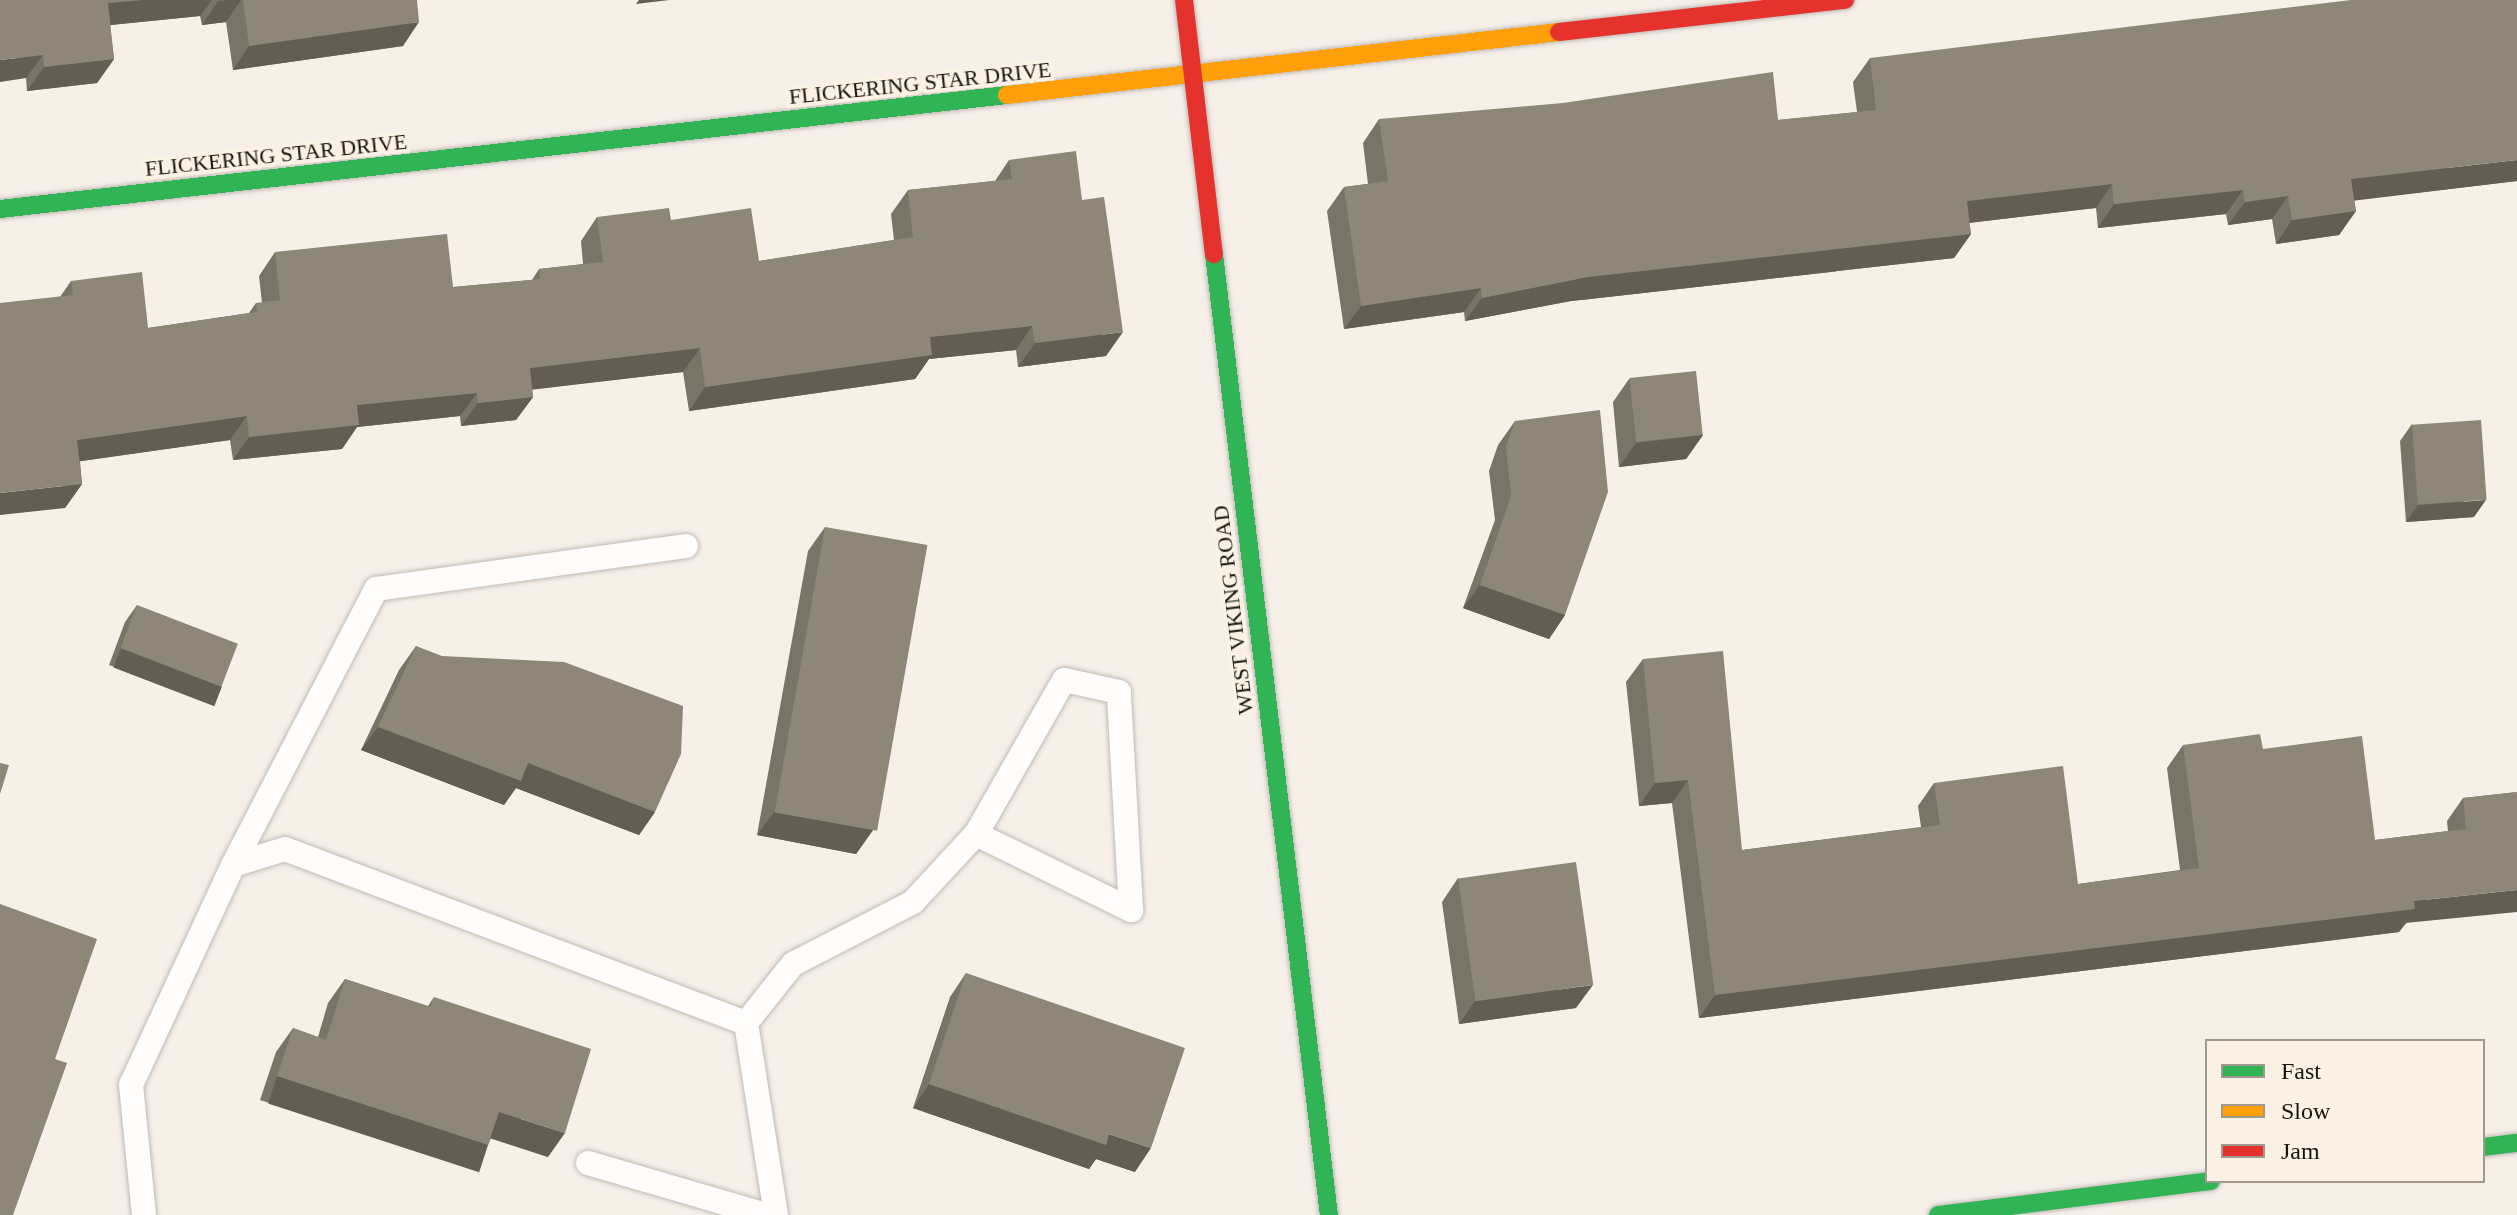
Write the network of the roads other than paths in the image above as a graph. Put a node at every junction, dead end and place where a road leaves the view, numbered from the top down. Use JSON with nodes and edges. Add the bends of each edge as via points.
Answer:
{"nodes":[{"id":1,"x":1184,"y":0,"type":"edge"},
{"id":2,"x":1845,"y":0,"type":"edge"},
{"id":3,"x":1193,"y":77,"type":"junction"},
{"id":4,"x":0,"y":209,"type":"edge"},
{"id":5,"x":686,"y":546,"type":"dead end"},
{"id":6,"x":976,"y":834,"type":"junction"},
{"id":7,"x":233,"y":865,"type":"junction"},
{"id":8,"x":746,"y":1023,"type":"junction"},
{"id":9,"x":2517,"y":1143,"type":"edge"},
{"id":10,"x":2485,"y":1147,"type":"edge"},
{"id":11,"x":588,"y":1163,"type":"dead end"},
{"id":12,"x":2205,"y":1182,"type":"edge"},
{"id":13,"x":144,"y":1215,"type":"edge"},
{"id":14,"x":766,"y":1215,"type":"edge"},
{"id":15,"x":776,"y":1215,"type":"edge"},
{"id":16,"x":1329,"y":1215,"type":"edge"},
{"id":17,"x":1938,"y":1215,"type":"edge"}],
"edges":[{"from":1,"to":3,"type":"street","name":"WEST VIKING ROAD"},
{"from":2,"to":3,"type":"street","name":"FLICKERING STAR DRIVE"},
{"from":3,"to":4,"type":"street","name":"FLICKERING STAR DRIVE"},
{"from":3,"to":16,"type":"street","name":"WEST VIKING ROAD"},
{"from":5,"to":7,"type":"lane","via":[[376,589]]},
{"from":6,"to":6,"type":"lane","via":[[1131,910],[1119,692],[1064,680]]},
{"from":6,"to":8,"type":"lane","via":[[913,902],[793,964]]},
{"from":7,"to":8,"type":"lane","via":[[285,849]]},
{"from":7,"to":13,"type":"lane","via":[[131,1085]]},
{"from":8,"to":15,"type":"lane"},
{"from":9,"to":10,"type":"street"},
{"from":11,"to":14,"type":"lane"},
{"from":12,"to":17,"type":"street"}]}
